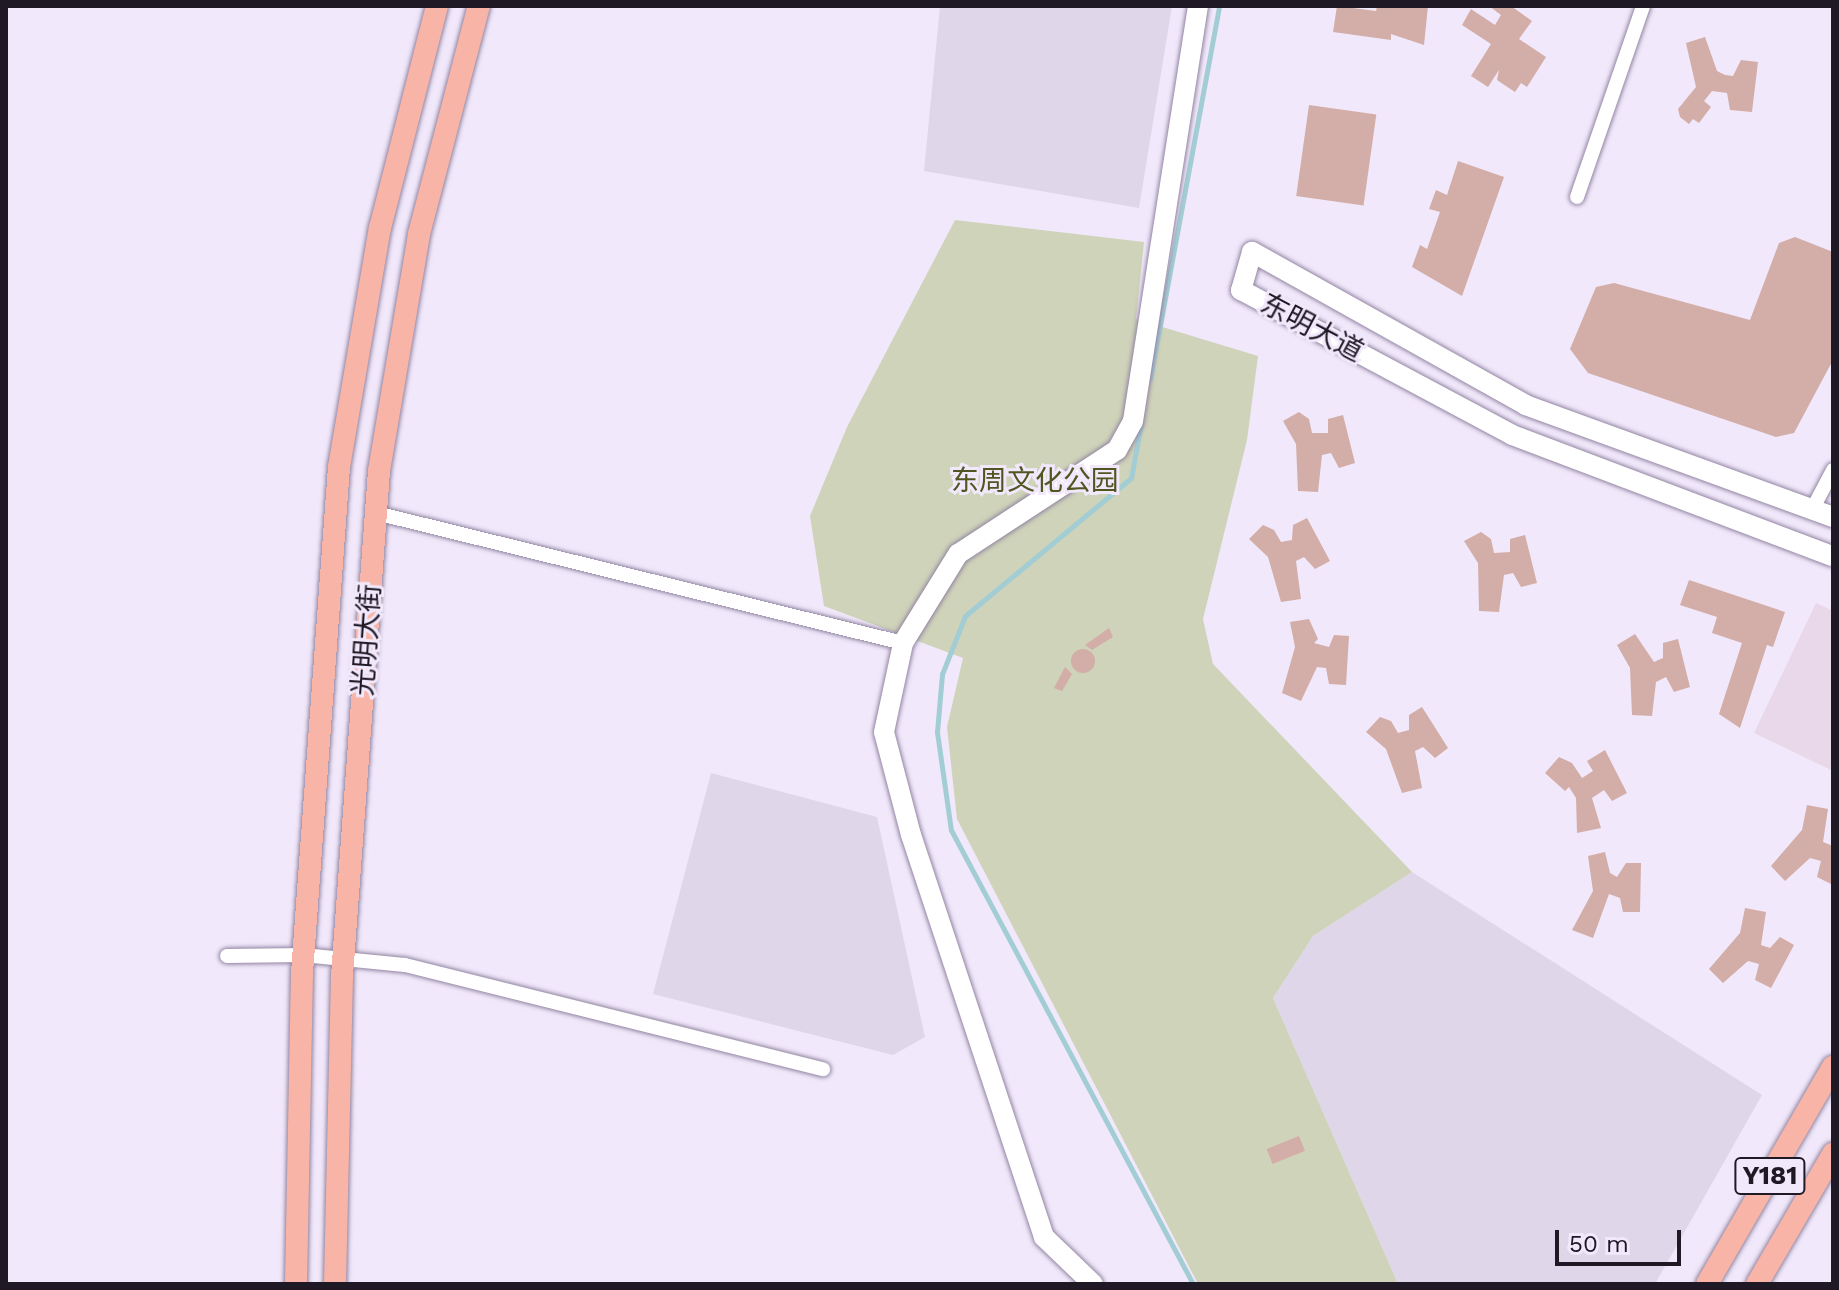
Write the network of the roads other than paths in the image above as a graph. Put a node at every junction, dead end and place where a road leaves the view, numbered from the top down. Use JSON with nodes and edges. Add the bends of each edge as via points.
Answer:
{"nodes":[{"id":1,"x":437,"y":6,"type":"edge"},
{"id":2,"x":479,"y":6,"type":"edge"},
{"id":3,"x":1198,"y":6,"type":"edge"},
{"id":4,"x":1643,"y":6,"type":"edge"},
{"id":5,"x":1577,"y":197,"type":"dead end"},
{"id":6,"x":1833,"y":470,"type":"edge"},
{"id":7,"x":1813,"y":508,"type":"junction"},
{"id":8,"x":376,"y":513,"type":"junction"},
{"id":9,"x":1833,"y":517,"type":"edge"},
{"id":10,"x":1833,"y":556,"type":"edge"},
{"id":11,"x":903,"y":643,"type":"junction"},
{"id":12,"x":303,"y":955,"type":"junction"},
{"id":13,"x":227,"y":956,"type":"dead end"},
{"id":14,"x":344,"y":959,"type":"junction"},
{"id":15,"x":1833,"y":1067,"type":"edge"},
{"id":16,"x":823,"y":1069,"type":"dead end"},
{"id":17,"x":1833,"y":1154,"type":"edge"},
{"id":18,"x":296,"y":1284,"type":"edge"},
{"id":19,"x":335,"y":1284,"type":"edge"},
{"id":20,"x":1093,"y":1284,"type":"edge"},
{"id":21,"x":1707,"y":1284,"type":"edge"},
{"id":22,"x":1757,"y":1284,"type":"edge"}],
"edges":[{"from":1,"to":12,"type":"main road","name":"光明大街","via":[[383,214],[349,401]]},
{"from":2,"to":8,"type":"main road","name":"光明大街","via":[[419,234],[390,392]]},
{"from":3,"to":11,"type":"street","via":[[1133,421],[1117,450],[958,554]]},
{"from":4,"to":5,"type":"street"},
{"from":6,"to":7,"type":"street"},
{"from":7,"to":9,"type":"street","name":"东明大道"},
{"from":7,"to":10,"type":"street","name":"东明大道","via":[[1526,405],[1252,252],[1241,290],[1512,435]]},
{"from":8,"to":11,"type":"street"},
{"from":8,"to":14,"type":"main road","name":"光明大街"},
{"from":11,"to":20,"type":"street","via":[[884,732],[911,835],[1044,1237]]},
{"from":12,"to":13,"type":"street"},
{"from":12,"to":14,"type":"street"},
{"from":12,"to":18,"type":"main road","name":"光明大街"},
{"from":14,"to":16,"type":"street","via":[[405,965]]},
{"from":14,"to":19,"type":"main road","name":"光明大街"},
{"from":15,"to":21,"type":"main road","number":"Y181"},
{"from":17,"to":22,"type":"main road","number":"Y181"}]}
